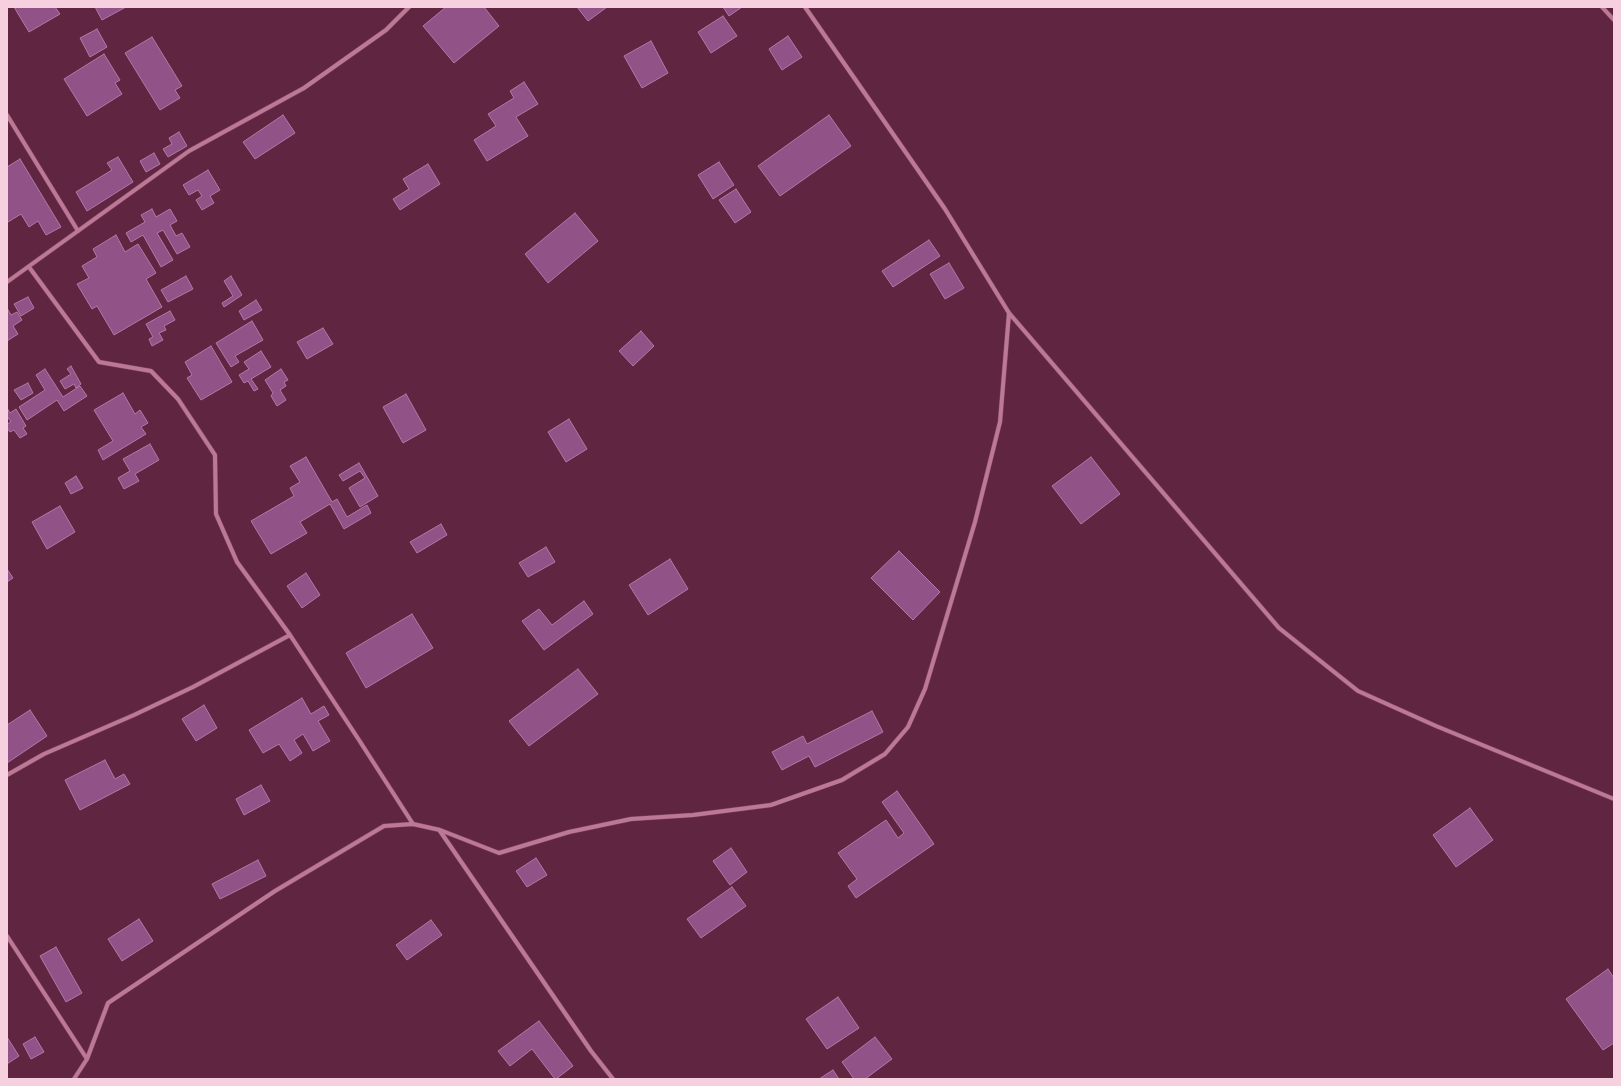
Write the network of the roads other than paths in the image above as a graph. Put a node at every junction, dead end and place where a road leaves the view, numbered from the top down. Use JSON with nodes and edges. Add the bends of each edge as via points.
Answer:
{"nodes":[{"id":1,"x":409,"y":7,"type":"edge"},
{"id":2,"x":805,"y":7,"type":"edge"},
{"id":3,"x":1602,"y":7,"type":"edge"},
{"id":4,"x":1614,"y":20,"type":"edge"},
{"id":5,"x":7,"y":115,"type":"edge"},
{"id":6,"x":78,"y":231,"type":"junction"},
{"id":7,"x":29,"y":267,"type":"junction"},
{"id":8,"x":7,"y":282,"type":"edge"},
{"id":9,"x":1009,"y":313,"type":"junction"},
{"id":10,"x":290,"y":635,"type":"junction"},
{"id":11,"x":7,"y":775,"type":"edge"},
{"id":12,"x":1614,"y":799,"type":"edge"},
{"id":13,"x":413,"y":824,"type":"junction"},
{"id":14,"x":440,"y":830,"type":"junction"},
{"id":15,"x":7,"y":936,"type":"edge"},
{"id":16,"x":87,"y":1059,"type":"junction"},
{"id":17,"x":74,"y":1079,"type":"edge"},
{"id":18,"x":613,"y":1079,"type":"edge"}],
"edges":[{"from":1,"to":6,"type":"street","via":[[386,30],[304,88],[189,150]]},
{"from":2,"to":9,"type":"street","via":[[945,209]]},
{"from":3,"to":4,"type":"street"},
{"from":5,"to":6,"type":"street"},
{"from":6,"to":7,"type":"street"},
{"from":7,"to":8,"type":"street"},
{"from":7,"to":10,"type":"street","via":[[99,362],[151,371],[178,399],[215,455],[216,514],[237,562]]},
{"from":9,"to":12,"type":"street","via":[[1279,628],[1297,643],[1358,691]]},
{"from":9,"to":14,"type":"street","via":[[1000,422],[975,522],[925,689],[908,727],[886,754],[842,780],[771,805],[694,815],[631,819],[569,832],[499,852]]},
{"from":10,"to":11,"type":"street","via":[[193,687],[44,754]]},
{"from":10,"to":13,"type":"street"},
{"from":13,"to":14,"type":"street"},
{"from":13,"to":16,"type":"street","via":[[384,826],[275,890],[108,1003]]},
{"from":14,"to":18,"type":"street","via":[[591,1051]]},
{"from":15,"to":16,"type":"street"},
{"from":16,"to":17,"type":"street"}]}
